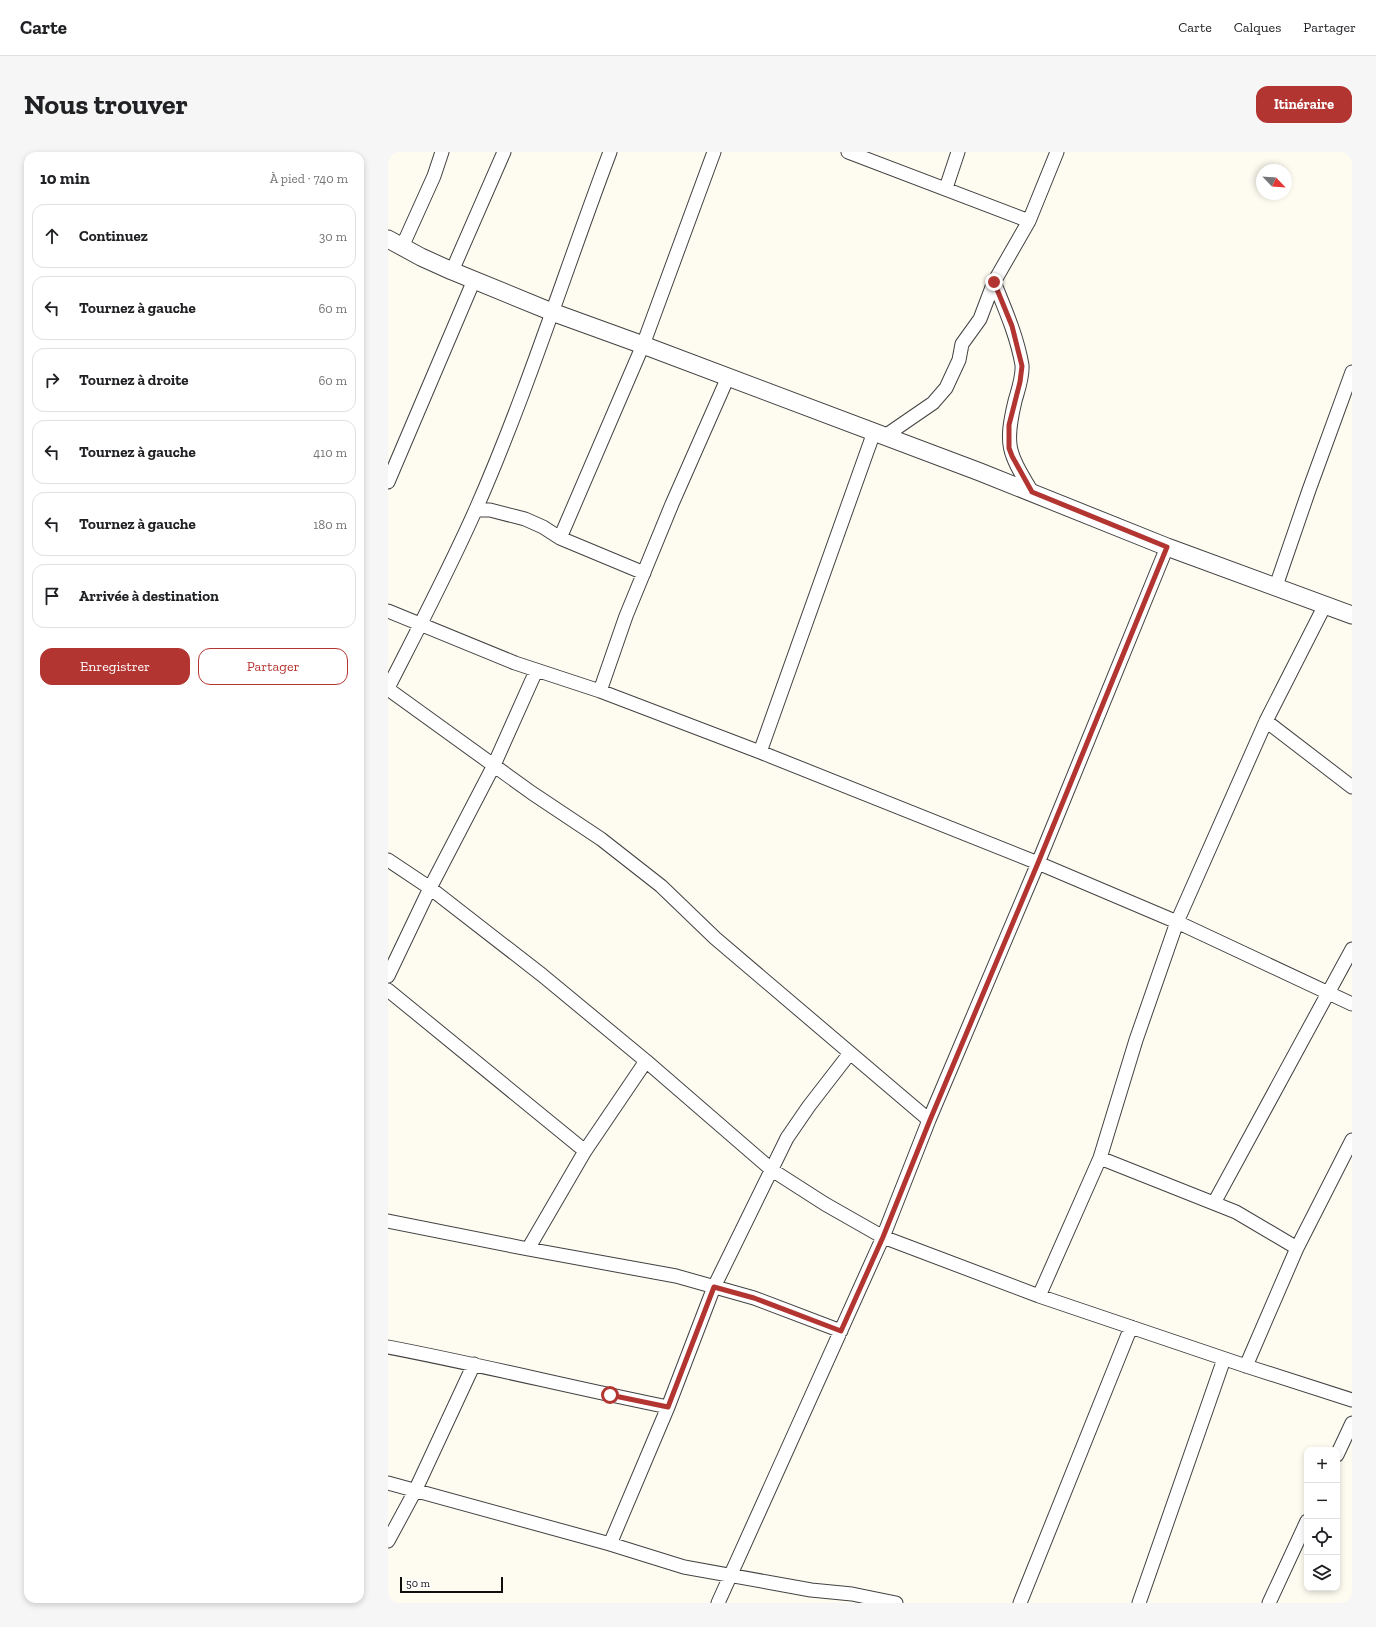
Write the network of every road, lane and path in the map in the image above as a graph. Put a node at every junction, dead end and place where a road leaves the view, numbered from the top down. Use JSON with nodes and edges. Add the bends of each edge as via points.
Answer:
{"nodes":[{"id":1,"x":442,"y":152,"type":"edge"},
{"id":2,"x":504,"y":152,"type":"edge"},
{"id":3,"x":610,"y":152,"type":"edge"},
{"id":4,"x":714,"y":152,"type":"edge"},
{"id":5,"x":848,"y":152,"type":"edge"},
{"id":6,"x":958,"y":152,"type":"edge"},
{"id":7,"x":1057,"y":152,"type":"edge"},
{"id":8,"x":946,"y":188,"type":"junction"},
{"id":9,"x":1029,"y":221,"type":"junction"},
{"id":10,"x":395,"y":243,"type":"edge"},
{"id":11,"x":452,"y":271,"type":"junction"},
{"id":12,"x":474,"y":280,"type":"junction"},
{"id":13,"x":994,"y":282,"type":"junction"},
{"id":14,"x":552,"y":312,"type":"junction"},
{"id":15,"x":643,"y":345,"type":"junction"},
{"id":16,"x":1352,"y":372,"type":"edge"},
{"id":17,"x":728,"y":377,"type":"junction"},
{"id":18,"x":879,"y":434,"type":"junction"},
{"id":19,"x":388,"y":482,"type":"edge"},
{"id":20,"x":1032,"y":492,"type":"junction"},
{"id":21,"x":476,"y":510,"type":"junction"},
{"id":22,"x":560,"y":538,"type":"junction"},
{"id":23,"x":1167,"y":547,"type":"junction"},
{"id":24,"x":644,"y":573,"type":"junction"},
{"id":25,"x":1276,"y":586,"type":"junction"},
{"id":26,"x":1325,"y":605,"type":"junction"},
{"id":27,"x":388,"y":611,"type":"edge"},
{"id":28,"x":1352,"y":615,"type":"edge"},
{"id":29,"x":420,"y":625,"type":"junction"},
{"id":30,"x":536,"y":671,"type":"junction"},
{"id":31,"x":388,"y":689,"type":"edge"},
{"id":32,"x":600,"y":691,"type":"junction"},
{"id":33,"x":1266,"y":721,"type":"junction"},
{"id":34,"x":760,"y":752,"type":"junction"},
{"id":35,"x":494,"y":765,"type":"junction"},
{"id":36,"x":1352,"y":787,"type":"edge"},
{"id":37,"x":388,"y":860,"type":"edge"},
{"id":38,"x":1038,"y":863,"type":"junction"},
{"id":39,"x":430,"y":888,"type":"junction"},
{"id":40,"x":1177,"y":922,"type":"junction"},
{"id":41,"x":1352,"y":949,"type":"edge"},
{"id":42,"x":388,"y":976,"type":"edge"},
{"id":43,"x":388,"y":990,"type":"edge"},
{"id":44,"x":1328,"y":992,"type":"junction"},
{"id":45,"x":1352,"y":1004,"type":"edge"},
{"id":46,"x":850,"y":1053,"type":"junction"},
{"id":47,"x":646,"y":1061,"type":"junction"},
{"id":48,"x":930,"y":1120,"type":"junction"},
{"id":49,"x":1352,"y":1140,"type":"edge"},
{"id":50,"x":585,"y":1151,"type":"junction"},
{"id":51,"x":1100,"y":1158,"type":"junction"},
{"id":52,"x":772,"y":1170,"type":"junction"},
{"id":53,"x":1214,"y":1203,"type":"junction"},
{"id":54,"x":388,"y":1221,"type":"edge"},
{"id":55,"x":883,"y":1237,"type":"junction"},
{"id":56,"x":1297,"y":1248,"type":"junction"},
{"id":57,"x":528,"y":1249,"type":"junction"},
{"id":58,"x":714,"y":1287,"type":"junction"},
{"id":59,"x":1038,"y":1296,"type":"junction"},
{"id":60,"x":1131,"y":1327,"type":"junction"},
{"id":61,"x":841,"y":1331,"type":"junction"},
{"id":62,"x":388,"y":1347,"type":"edge"},
{"id":63,"x":1224,"y":1359,"type":"junction"},
{"id":64,"x":474,"y":1364,"type":"junction"},
{"id":65,"x":1246,"y":1366,"type":"junction"},
{"id":66,"x":1352,"y":1400,"type":"edge"},
{"id":67,"x":668,"y":1407,"type":"junction"},
{"id":68,"x":1352,"y":1423,"type":"edge"},
{"id":69,"x":1340,"y":1449,"type":"edge"},
{"id":70,"x":388,"y":1483,"type":"edge"},
{"id":71,"x":415,"y":1491,"type":"junction"},
{"id":72,"x":1304,"y":1527,"type":"edge"},
{"id":73,"x":388,"y":1541,"type":"edge"},
{"id":74,"x":610,"y":1544,"type":"junction"},
{"id":75,"x":730,"y":1576,"type":"junction"},
{"id":76,"x":718,"y":1603,"type":"edge"},
{"id":77,"x":896,"y":1603,"type":"edge"},
{"id":78,"x":1020,"y":1603,"type":"edge"},
{"id":79,"x":1139,"y":1603,"type":"edge"},
{"id":80,"x":1269,"y":1603,"type":"edge"}],
"edges":[{"from":1,"to":10,"type":"street","via":[[434,176]]},
{"from":2,"to":11,"type":"street"},
{"from":3,"to":14,"type":"street"},
{"from":4,"to":15,"type":"street"},
{"from":5,"to":8,"type":"street"},
{"from":6,"to":8,"type":"street"},
{"from":7,"to":9,"type":"street"},
{"from":8,"to":9,"type":"street"},
{"from":9,"to":13,"type":"street"},
{"from":10,"to":11,"type":"street"},
{"from":11,"to":12,"type":"street"},
{"from":12,"to":14,"type":"street"},
{"from":12,"to":19,"type":"street"},
{"from":13,"to":18,"type":"street","via":[[980,320],[962,344],[959,360],[946,388],[933,403]]},
{"from":13,"to":20,"type":"street","via":[[1012,326],[1022,366],[1009,425],[1009,448]]},
{"from":14,"to":15,"type":"street"},
{"from":14,"to":21,"type":"street"},
{"from":15,"to":17,"type":"street"},
{"from":15,"to":22,"type":"street"},
{"from":16,"to":25,"type":"street"},
{"from":17,"to":18,"type":"street"},
{"from":17,"to":24,"type":"street"},
{"from":18,"to":20,"type":"street"},
{"from":18,"to":34,"type":"street"},
{"from":20,"to":23,"type":"street"},
{"from":21,"to":22,"type":"street","via":[[490,510],[524,519]]},
{"from":21,"to":29,"type":"street"},
{"from":22,"to":24,"type":"street"},
{"from":23,"to":25,"type":"street"},
{"from":23,"to":38,"type":"street"},
{"from":24,"to":32,"type":"street"},
{"from":25,"to":26,"type":"street"},
{"from":26,"to":28,"type":"street"},
{"from":26,"to":33,"type":"street"},
{"from":27,"to":29,"type":"street"},
{"from":29,"to":30,"type":"street"},
{"from":29,"to":31,"type":"street"},
{"from":30,"to":32,"type":"street"},
{"from":30,"to":35,"type":"street"},
{"from":31,"to":35,"type":"street"},
{"from":32,"to":34,"type":"street"},
{"from":33,"to":36,"type":"street"},
{"from":33,"to":40,"type":"street"},
{"from":34,"to":38,"type":"street"},
{"from":35,"to":39,"type":"street"},
{"from":35,"to":46,"type":"street","via":[[601,839],[661,886],[715,938]]},
{"from":37,"to":39,"type":"street"},
{"from":38,"to":40,"type":"street"},
{"from":38,"to":48,"type":"street"},
{"from":39,"to":42,"type":"street"},
{"from":39,"to":47,"type":"street","via":[[542,975]]},
{"from":40,"to":44,"type":"street"},
{"from":40,"to":51,"type":"street","via":[[1136,1040]]},
{"from":41,"to":44,"type":"street"},
{"from":43,"to":50,"type":"street"},
{"from":44,"to":45,"type":"street"},
{"from":44,"to":53,"type":"street"},
{"from":46,"to":48,"type":"street"},
{"from":46,"to":52,"type":"street","via":[[787,1138]]},
{"from":47,"to":50,"type":"street"},
{"from":47,"to":52,"type":"street"},
{"from":48,"to":55,"type":"street"},
{"from":49,"to":56,"type":"street"},
{"from":50,"to":57,"type":"street"},
{"from":51,"to":53,"type":"street"},
{"from":51,"to":59,"type":"street"},
{"from":52,"to":55,"type":"street"},
{"from":52,"to":58,"type":"street"},
{"from":53,"to":56,"type":"street","via":[[1236,1212]]},
{"from":54,"to":57,"type":"street"},
{"from":55,"to":59,"type":"street"},
{"from":55,"to":61,"type":"street"},
{"from":56,"to":65,"type":"street"},
{"from":57,"to":58,"type":"street","via":[[676,1276]]},
{"from":58,"to":61,"type":"street","via":[[754,1298]]},
{"from":58,"to":67,"type":"street"},
{"from":59,"to":60,"type":"street"},
{"from":60,"to":63,"type":"street"},
{"from":60,"to":78,"type":"street"},
{"from":61,"to":75,"type":"street"},
{"from":62,"to":64,"type":"street"},
{"from":63,"to":65,"type":"street"},
{"from":63,"to":79,"type":"street"},
{"from":64,"to":67,"type":"street"},
{"from":64,"to":71,"type":"street"},
{"from":65,"to":66,"type":"street"},
{"from":67,"to":74,"type":"street"},
{"from":68,"to":69,"type":"street"},
{"from":70,"to":71,"type":"street"},
{"from":71,"to":73,"type":"street"},
{"from":71,"to":74,"type":"street"},
{"from":72,"to":80,"type":"street"},
{"from":74,"to":75,"type":"street","via":[[684,1567]]},
{"from":75,"to":76,"type":"street"},
{"from":75,"to":77,"type":"street"}]}
